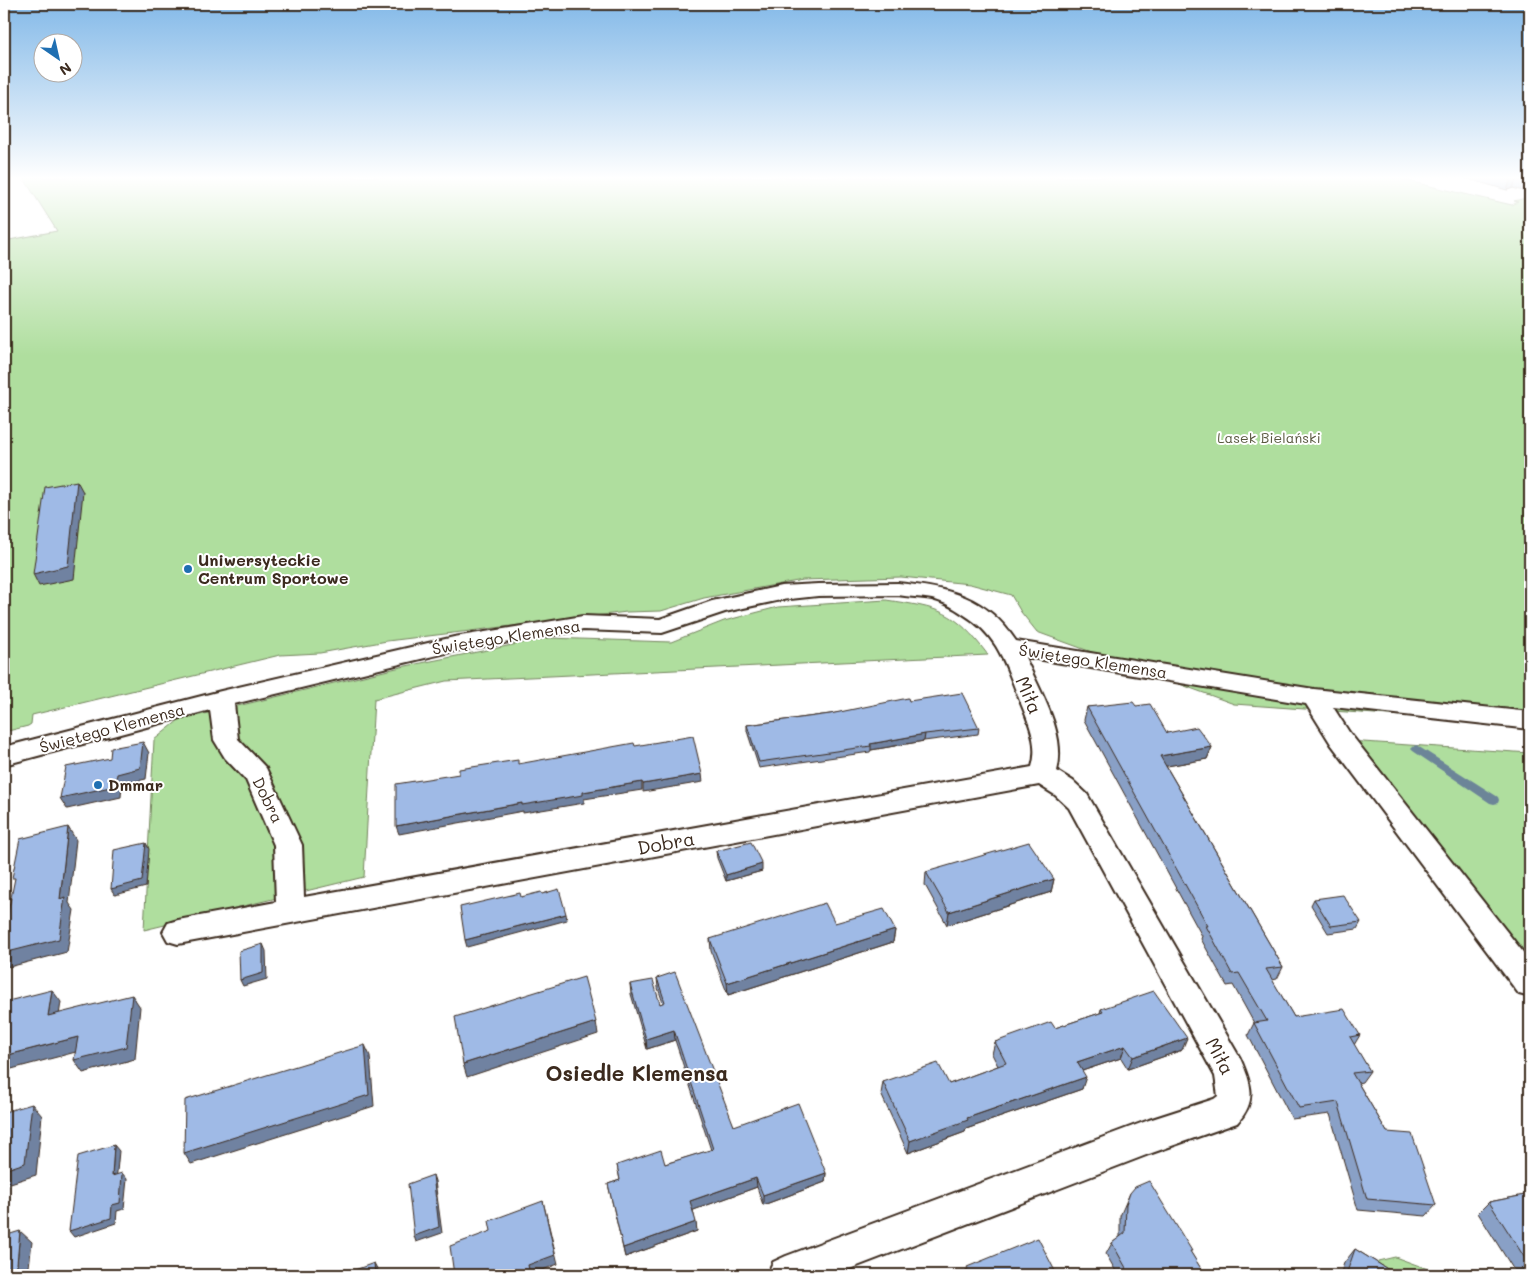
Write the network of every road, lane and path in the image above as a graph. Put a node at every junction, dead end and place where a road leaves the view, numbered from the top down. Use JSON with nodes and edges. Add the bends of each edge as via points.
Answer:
{"nodes":[{"id":1,"x":1009,"y":647,"type":"junction"},
{"id":2,"x":1314,"y":697,"type":"junction"},
{"id":3,"x":221,"y":699,"type":"junction"},
{"id":4,"x":1530,"y":720,"type":"edge"},
{"id":5,"x":4,"y":756,"type":"edge"},
{"id":6,"x":1043,"y":775,"type":"junction"},
{"id":7,"x":290,"y":911,"type":"junction"},
{"id":8,"x":178,"y":932,"type":"dead end"},
{"id":9,"x":1530,"y":984,"type":"edge"},
{"id":10,"x":786,"y":1275,"type":"edge"}],
"edges":[{"from":1,"to":2,"type":"street","name":"Świętego Klemensa"},
{"from":1,"to":3,"type":"street","name":"Świętego Klemensa","via":[[989,620],[945,596],[898,589],[800,591],[744,600],[662,626],[582,623],[454,644]]},
{"from":1,"to":6,"type":"street","name":"Miła","via":[[1046,735],[1047,760]]},
{"from":2,"to":4,"type":"street","name":"Świętego Klemensa"},
{"from":2,"to":9,"type":"street","via":[[1340,738]]},
{"from":3,"to":5,"type":"street","name":"Świętego Klemensa"},
{"from":3,"to":7,"type":"street","name":"Dobra","via":[[226,740],[257,776],[288,845]]},
{"from":6,"to":7,"type":"street","name":"Dobra"},
{"from":6,"to":10,"type":"street","name":"Miła","via":[[1064,788],[1078,802],[1228,1069],[1236,1090],[1232,1105],[1225,1112],[1149,1137]]},
{"from":7,"to":8,"type":"street","name":"Dobra"}]}
